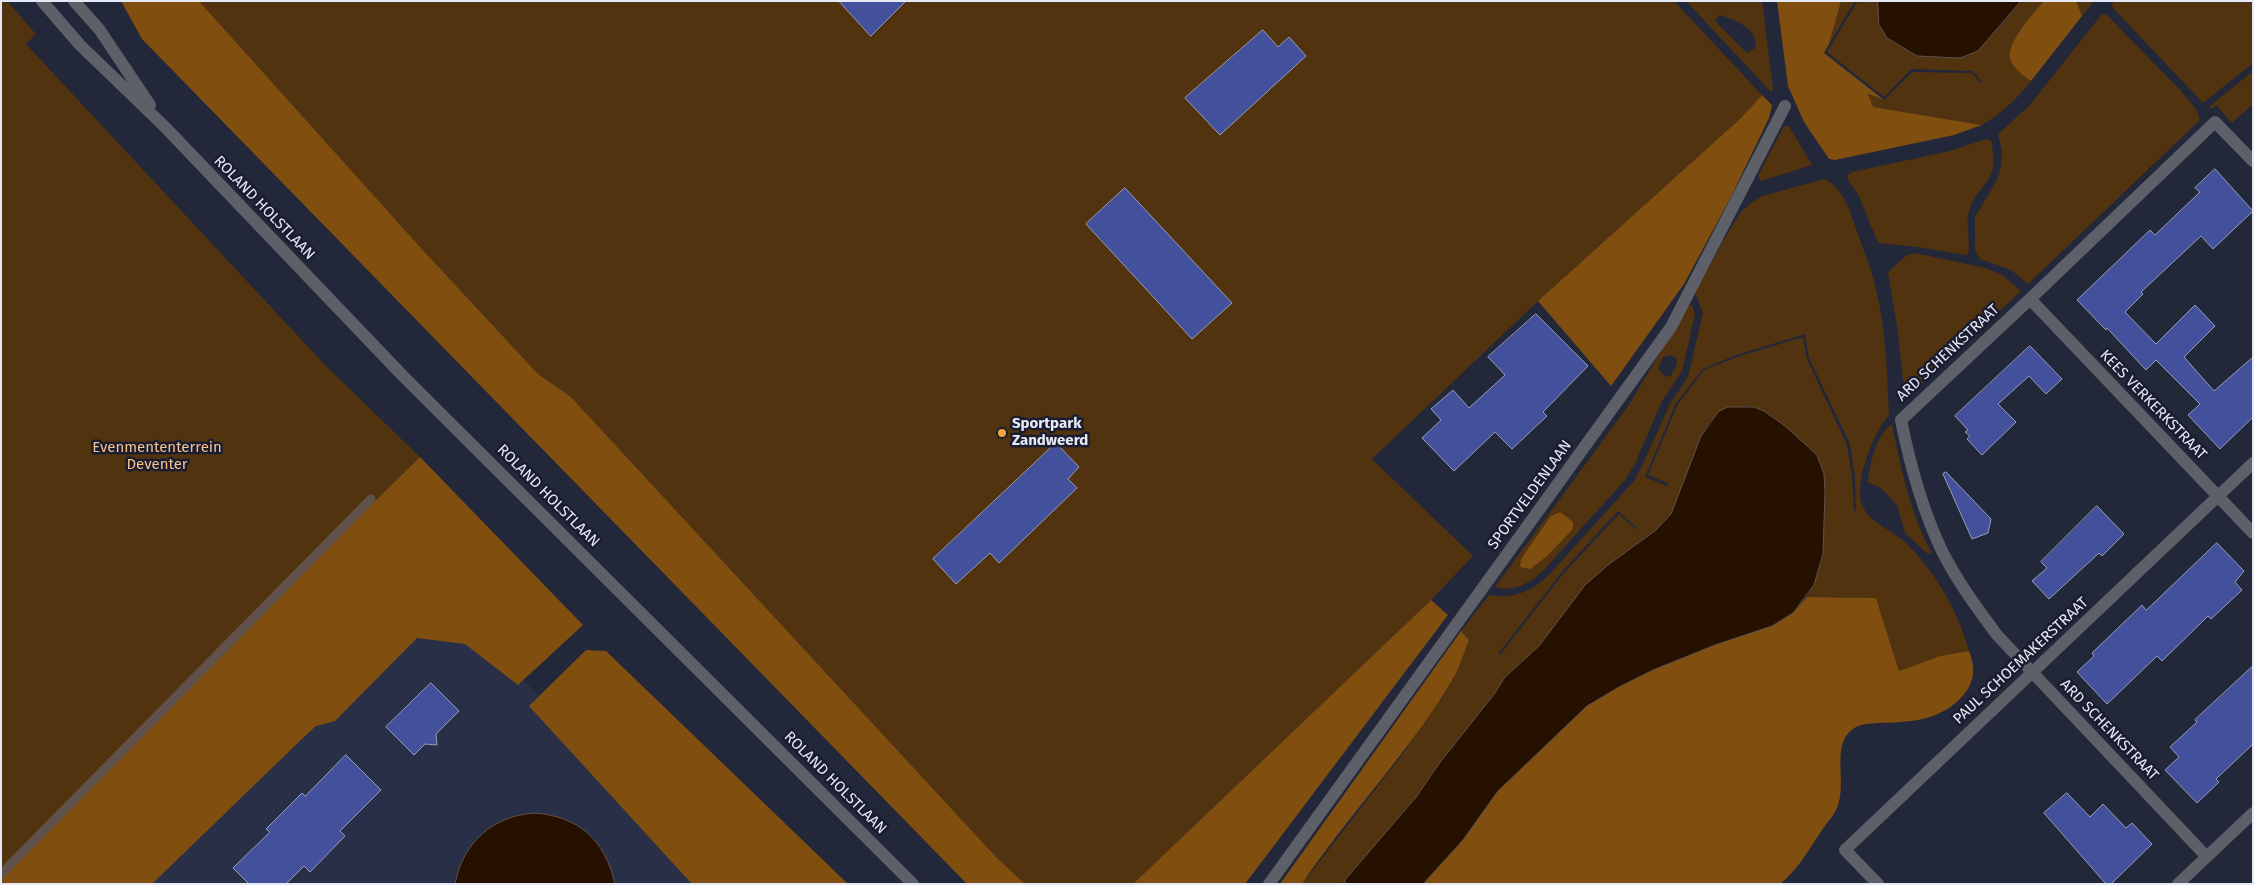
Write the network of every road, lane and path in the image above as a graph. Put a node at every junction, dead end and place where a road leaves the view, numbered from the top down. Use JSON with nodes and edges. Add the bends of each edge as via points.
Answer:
{"nodes":[{"id":1,"x":43,"y":1,"type":"edge"},
{"id":2,"x":74,"y":1,"type":"edge"},
{"id":3,"x":1785,"y":106,"type":"dead end"},
{"id":4,"x":166,"y":127,"type":"junction"},
{"id":5,"x":2253,"y":161,"type":"edge"},
{"id":6,"x":2030,"y":299,"type":"junction"},
{"id":7,"x":2253,"y":463,"type":"edge"},
{"id":8,"x":2218,"y":496,"type":"junction"},
{"id":9,"x":2253,"y":533,"type":"edge"},
{"id":10,"x":2032,"y":673,"type":"junction"},
{"id":11,"x":2253,"y":813,"type":"edge"},
{"id":12,"x":2206,"y":856,"type":"junction"},
{"id":13,"x":913,"y":884,"type":"edge"},
{"id":14,"x":1269,"y":884,"type":"edge"},
{"id":15,"x":1878,"y":884,"type":"edge"},
{"id":16,"x":2178,"y":884,"type":"edge"}],
"edges":[{"from":1,"to":4,"type":"street","name":"ROLAND HOLSTLAAN","via":[[80,45]]},
{"from":2,"to":4,"type":"street","name":"ROLAND HOLSTLAAN","via":[[99,29]]},
{"from":3,"to":14,"type":"street","name":"SPORTVELDENLAAN","via":[[1671,326]]},
{"from":4,"to":13,"type":"street","name":"ROLAND HOLSTLAAN","via":[[404,376]]},
{"from":5,"to":6,"type":"street","name":"ARD SCHENKSTRAAT","via":[[2215,122]]},
{"from":6,"to":8,"type":"street","name":"KEES VERKERKSTRAAT"},
{"from":6,"to":10,"type":"street","name":"ARD SCHENKSTRAAT","via":[[1901,420],[1922,502],[1943,552],[1997,635]]},
{"from":7,"to":8,"type":"street","name":"PAUL SCHOEMAKERSTRAAT"},
{"from":8,"to":9,"type":"street","name":"KEES VERKERKSTRAAT"},
{"from":8,"to":10,"type":"street","name":"PAUL SCHOEMAKERSTRAAT"},
{"from":10,"to":12,"type":"street","name":"ARD SCHENKSTRAAT"},
{"from":10,"to":15,"type":"street","name":"PAUL SCHOEMAKERSTRAAT","via":[[1845,850]]},
{"from":11,"to":12,"type":"street"},
{"from":12,"to":16,"type":"street"}]}
